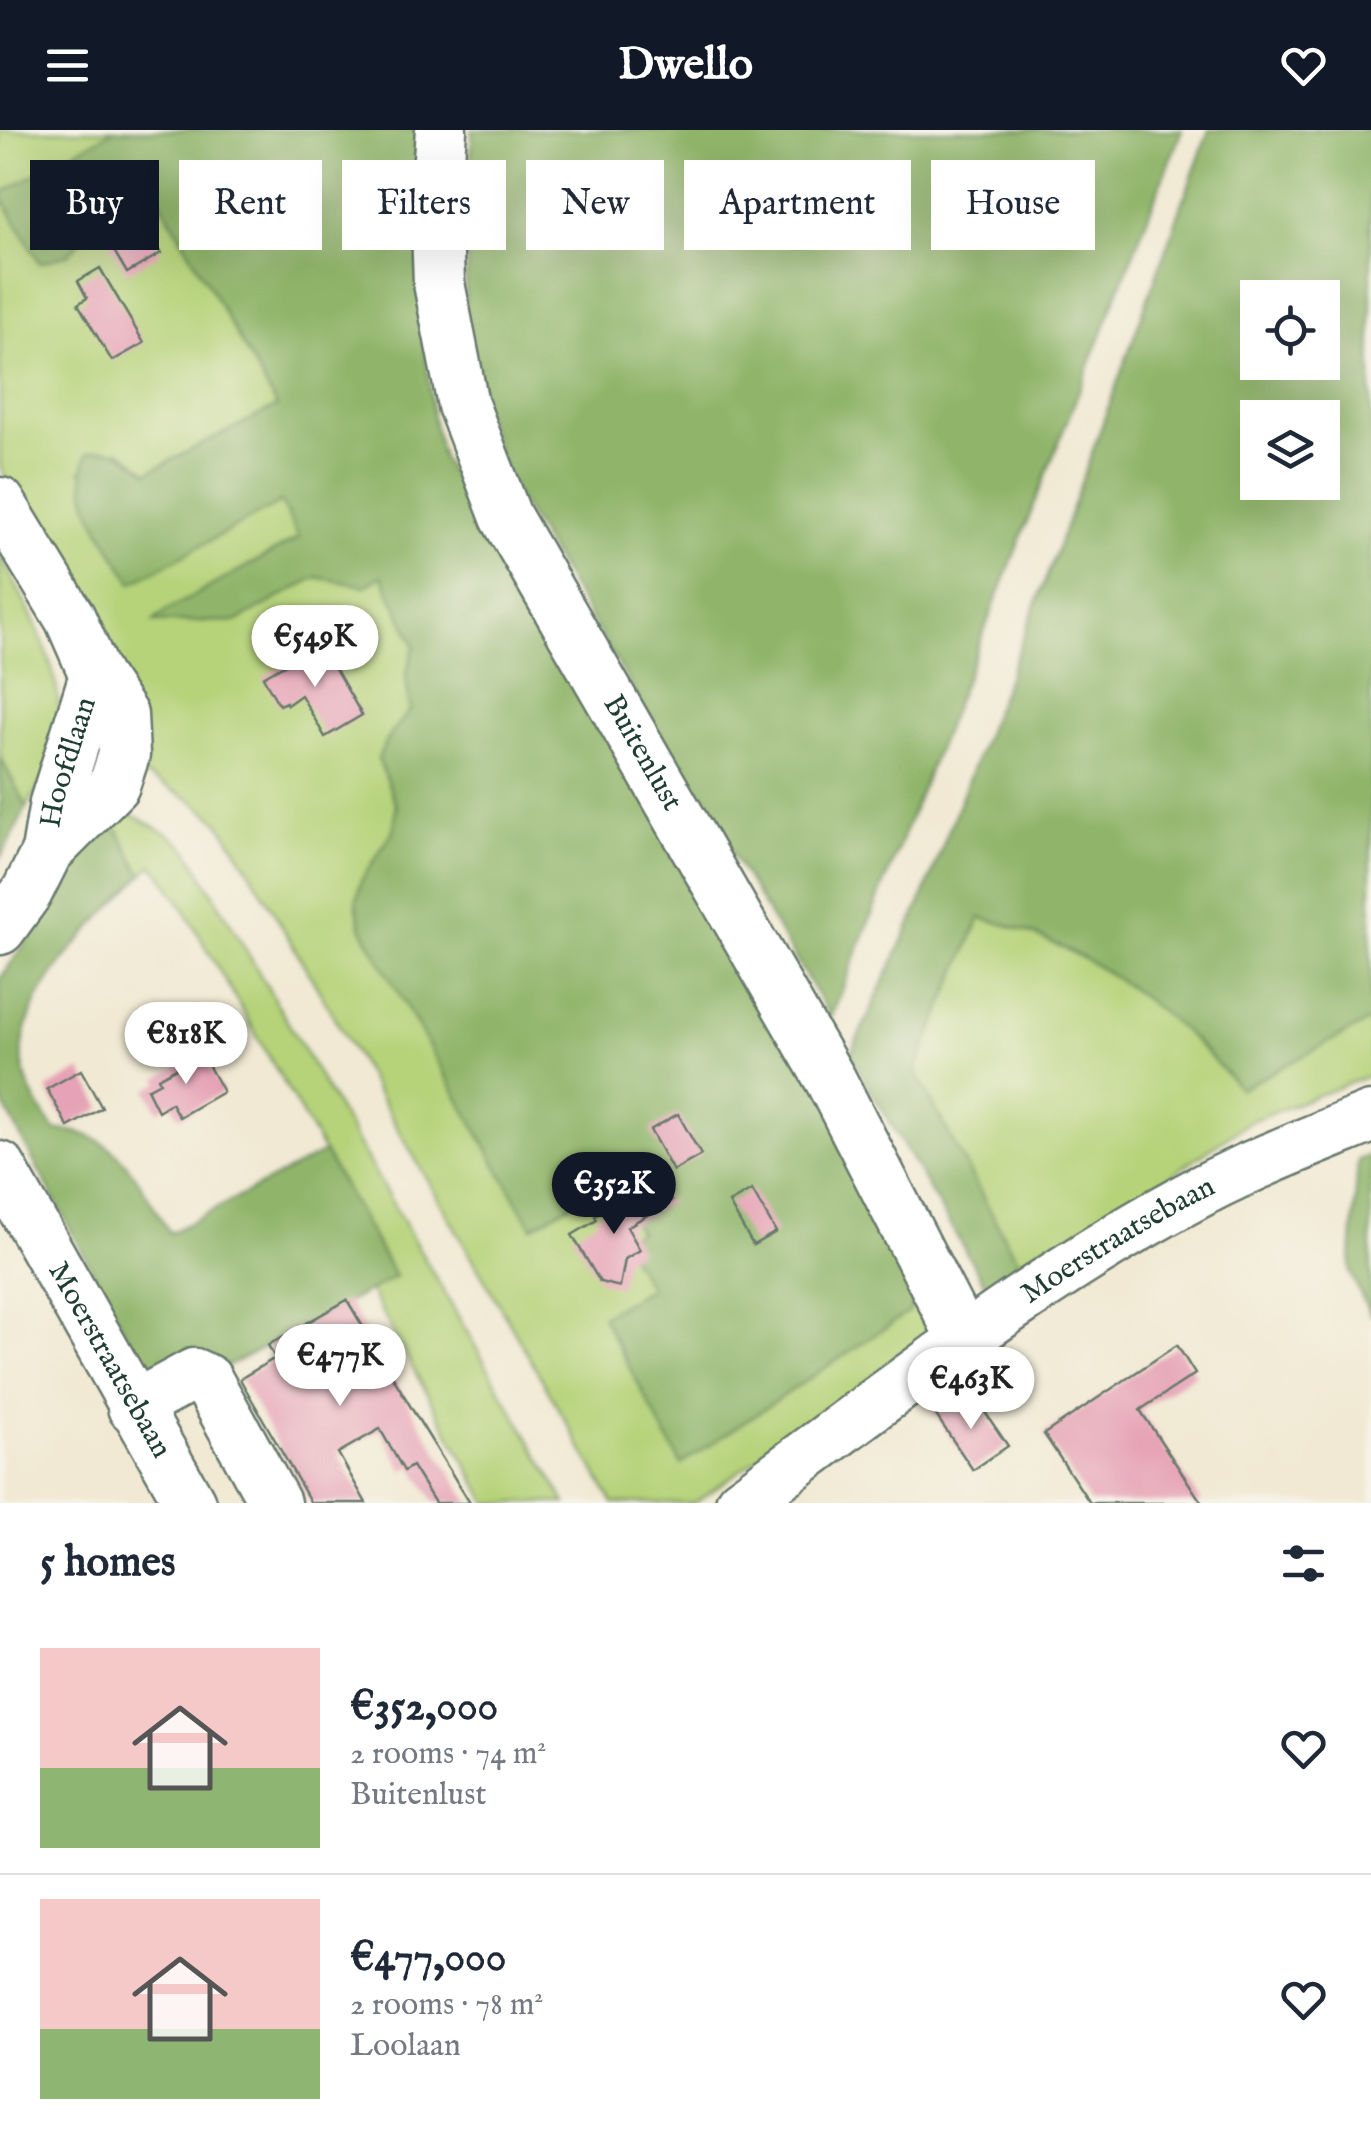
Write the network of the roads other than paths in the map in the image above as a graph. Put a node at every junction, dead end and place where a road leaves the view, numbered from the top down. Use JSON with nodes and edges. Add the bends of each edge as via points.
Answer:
{"nodes":[{"id":1,"x":441,"y":130,"type":"edge"},
{"id":2,"x":0,"y":503,"type":"edge"},
{"id":3,"x":0,"y":928,"type":"edge"},
{"id":4,"x":1371,"y":1117,"type":"edge"},
{"id":5,"x":0,"y":1167,"type":"edge"},
{"id":6,"x":964,"y":1341,"type":"junction"},
{"id":7,"x":133,"y":1407,"type":"junction"},
{"id":8,"x":190,"y":1503,"type":"edge"},
{"id":9,"x":275,"y":1503,"type":"edge"},
{"id":10,"x":742,"y":1503,"type":"edge"}],
"edges":[{"from":1,"to":6,"type":"street","name":"Buitenlust","via":[[439,283],[463,405],[506,517],[832,1081]]},
{"from":2,"to":3,"type":"street","name":"Hoofdlaan","via":[[70,618],[94,675],[47,852]]},
{"from":4,"to":6,"type":"street","name":"Moerstraatsebaan","via":[[1203,1190]]},
{"from":5,"to":7,"type":"street","name":"Moerstraatsebaan"},
{"from":6,"to":10,"type":"street","name":"Moerstraatsebaan"},
{"from":7,"to":8,"type":"street","name":"Moerstraatsebaan"},
{"from":7,"to":9,"type":"street","via":[[194,1374],[207,1380]]}]}
